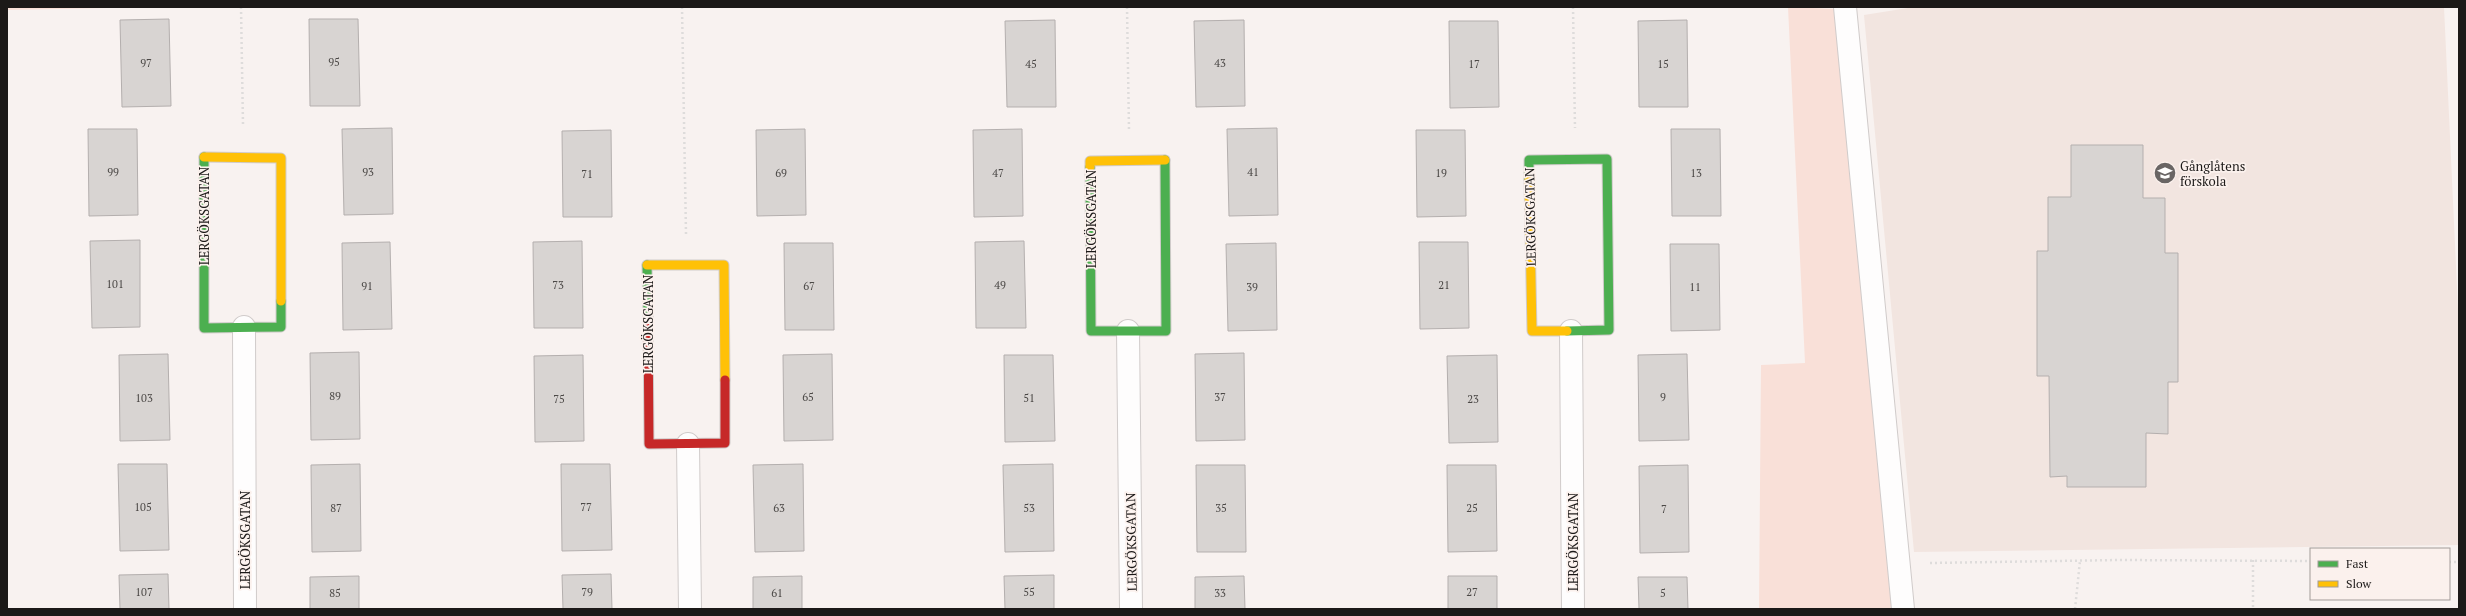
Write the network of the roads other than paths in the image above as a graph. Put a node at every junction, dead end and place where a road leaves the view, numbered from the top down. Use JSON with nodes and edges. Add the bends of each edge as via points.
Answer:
{"nodes":[{"id":1,"x":1844,"y":7,"type":"edge"},
{"id":2,"x":244,"y":327,"type":"junction"},
{"id":3,"x":1128,"y":331,"type":"junction"},
{"id":4,"x":1571,"y":331,"type":"junction"},
{"id":5,"x":688,"y":444,"type":"junction"},
{"id":6,"x":245,"y":609,"type":"edge"},
{"id":7,"x":690,"y":609,"type":"edge"},
{"id":8,"x":1131,"y":609,"type":"edge"},
{"id":9,"x":1573,"y":609,"type":"edge"},
{"id":10,"x":1903,"y":609,"type":"edge"}],
"edges":[{"from":1,"to":10,"type":"street"},
{"from":2,"to":2,"type":"street","name":"LERGÖKSGATAN","via":[[281,327],[281,158],[204,157],[204,328]]},
{"from":2,"to":6,"type":"street","name":"LERGÖKSGATAN"},
{"from":3,"to":3,"type":"street","name":"LERGÖKSGATAN","via":[[1166,331],[1165,160],[1090,161],[1091,331]]},
{"from":3,"to":8,"type":"street","name":"LERGÖKSGATAN"},
{"from":4,"to":4,"type":"street","name":"LERGÖKSGATAN","via":[[1609,330],[1607,159],[1529,160],[1532,331]]},
{"from":4,"to":9,"type":"street","name":"LERGÖKSGATAN"},
{"from":5,"to":5,"type":"street","name":"LERGÖKSGATAN","via":[[725,443],[724,264],[647,265],[649,444]]},
{"from":5,"to":7,"type":"street"}]}
